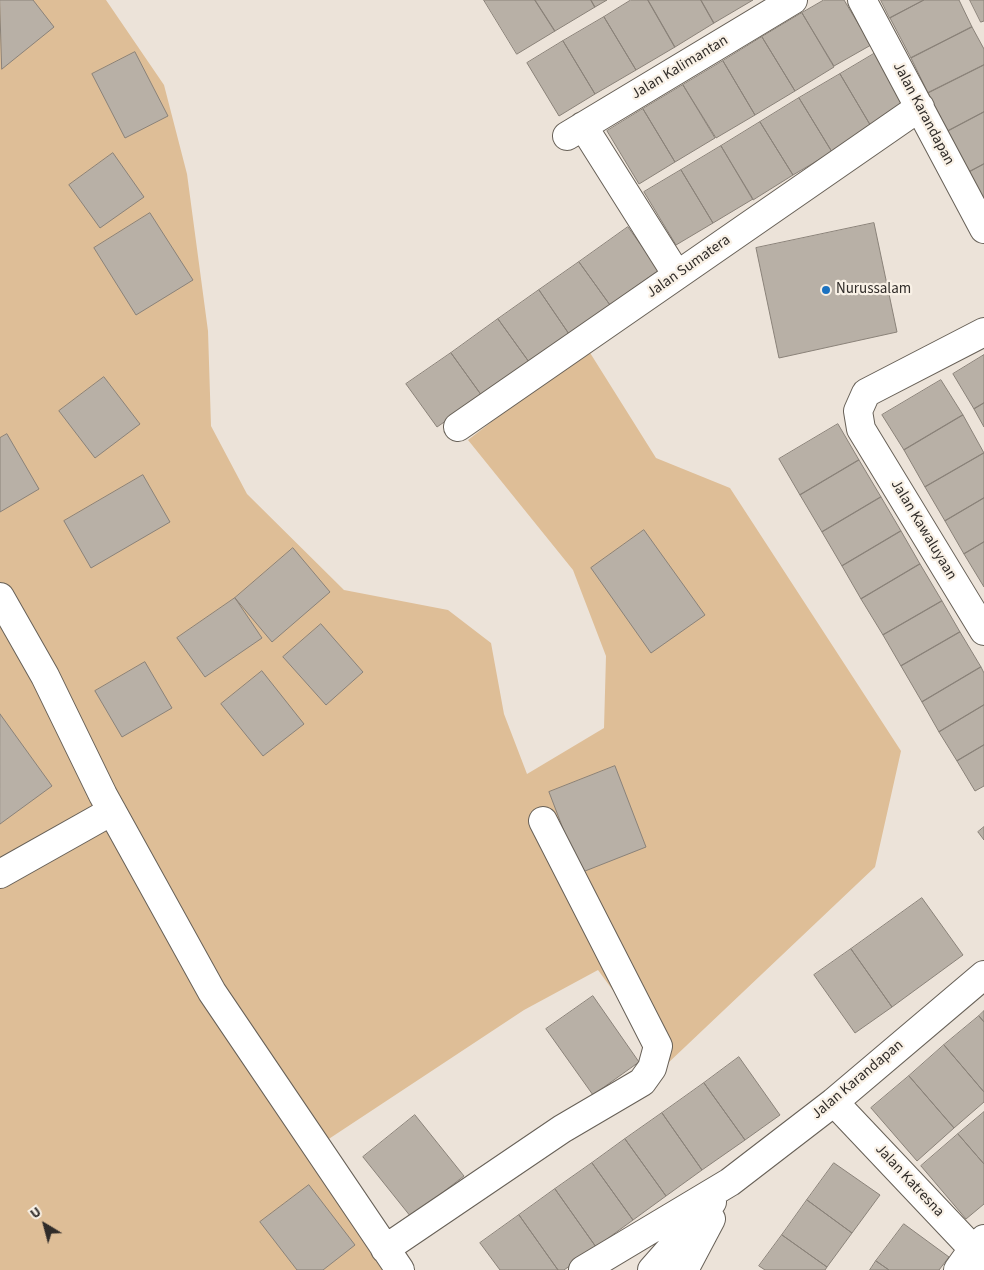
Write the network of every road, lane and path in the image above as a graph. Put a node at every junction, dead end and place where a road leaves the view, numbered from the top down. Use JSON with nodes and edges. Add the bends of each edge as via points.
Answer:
{"nodes":[{"id":1,"x":793,"y":0,"type":"edge"},
{"id":2,"x":862,"y":0,"type":"edge"},
{"id":3,"x":920,"y":107,"type":"junction"},
{"id":4,"x":984,"y":229,"type":"edge"},
{"id":5,"x":677,"y":275,"type":"junction"},
{"id":6,"x":984,"y":332,"type":"edge"},
{"id":7,"x":458,"y":427,"type":"dead end"},
{"id":8,"x":0,"y":597,"type":"edge"},
{"id":9,"x":984,"y":631,"type":"edge"},
{"id":10,"x":112,"y":810,"type":"junction"},
{"id":11,"x":544,"y":821,"type":"dead end"},
{"id":12,"x":0,"y":874,"type":"edge"},
{"id":13,"x":984,"y":975,"type":"edge"},
{"id":14,"x":834,"y":1102,"type":"junction"},
{"id":15,"x":730,"y":1182,"type":"junction"},
{"id":16,"x":975,"y":1256,"type":"edge"},
{"id":17,"x":392,"y":1259,"type":"edge"},
{"id":18,"x":583,"y":1270,"type":"edge"},
{"id":19,"x":652,"y":1270,"type":"edge"},
{"id":20,"x":684,"y":1270,"type":"edge"}],
"edges":[{"from":1,"to":5,"type":"street","name":"Jalan Kalimantan","via":[[575,131]]},
{"from":2,"to":3,"type":"street","name":"Jalan Karandapan"},
{"from":3,"to":4,"type":"street","name":"Jalan Karandapan"},
{"from":3,"to":5,"type":"street","name":"Jalan Sumatera"},
{"from":5,"to":7,"type":"street","name":"Jalan Sumatera"},
{"from":6,"to":9,"type":"street","name":"Jalan Kawaluyaan","via":[[866,393],[858,410],[861,429]]},
{"from":8,"to":10,"type":"street","via":[[45,676]]},
{"from":10,"to":12,"type":"street"},
{"from":10,"to":17,"type":"street","via":[[212,992]]},
{"from":11,"to":17,"type":"street","via":[[658,1046],[652,1068],[642,1082],[562,1129]]},
{"from":13,"to":14,"type":"street","name":"Jalan Karandapan"},
{"from":14,"to":15,"type":"street","name":"Jalan Karandapan"},
{"from":14,"to":16,"type":"street","name":"Jalan Katresna"},
{"from":15,"to":18,"type":"street"},
{"from":15,"to":19,"type":"street"},
{"from":15,"to":20,"type":"street"}]}
